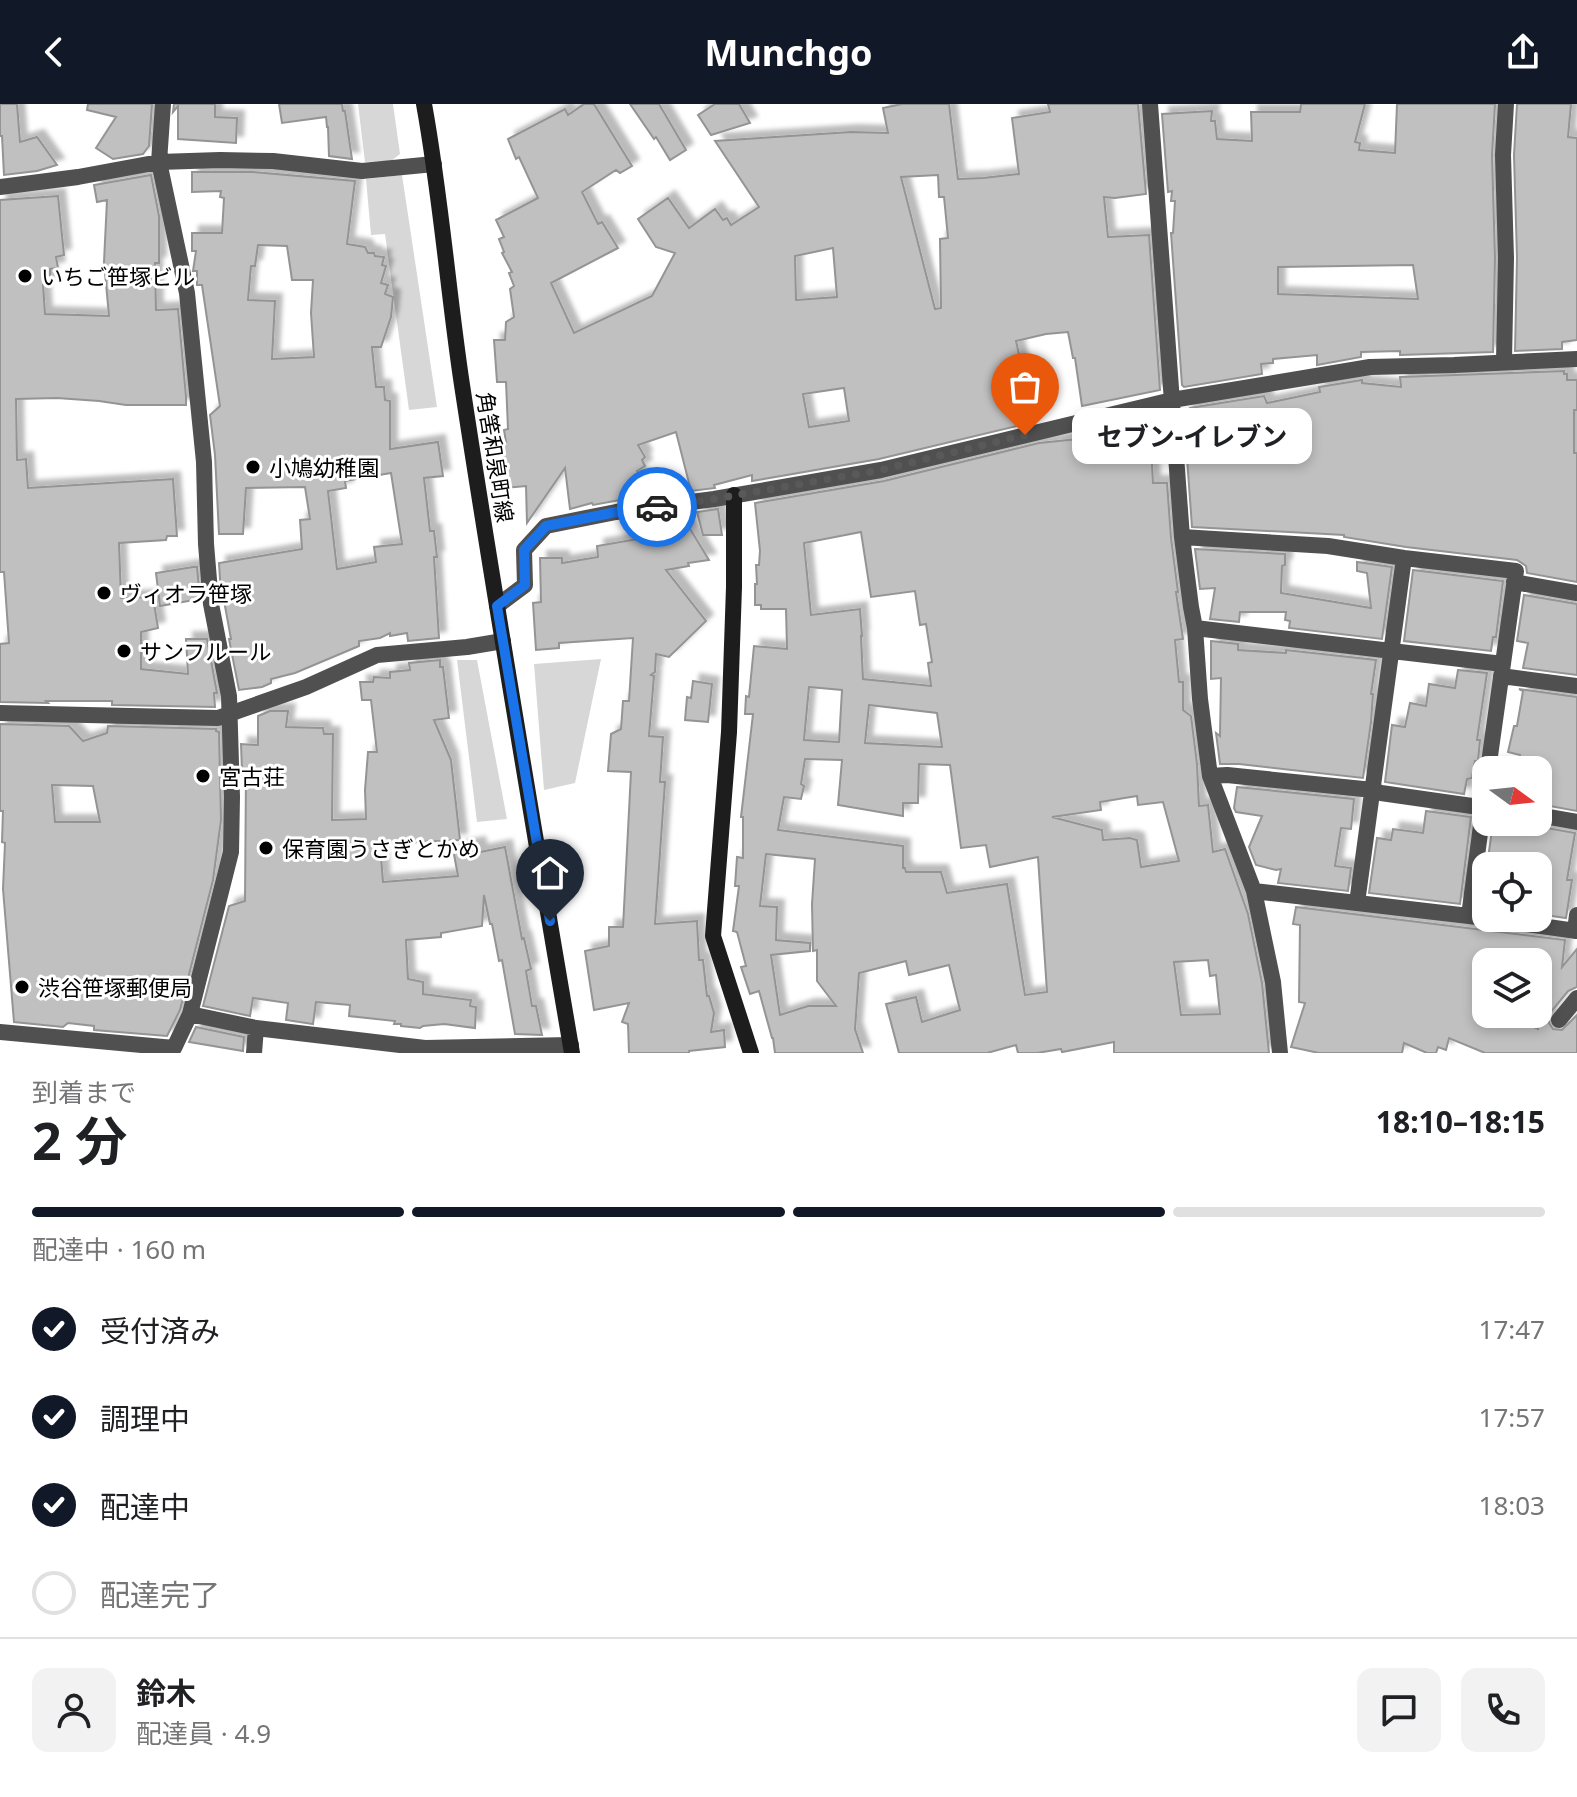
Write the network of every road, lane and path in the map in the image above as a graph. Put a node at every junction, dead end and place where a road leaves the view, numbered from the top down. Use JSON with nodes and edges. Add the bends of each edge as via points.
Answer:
{"nodes":[{"id":1,"x":163,"y":104,"type":"edge"},
{"id":2,"x":424,"y":104,"type":"edge"},
{"id":3,"x":1150,"y":104,"type":"edge"},
{"id":4,"x":1506,"y":104,"type":"edge"},
{"id":5,"x":159,"y":162,"type":"junction"},
{"id":6,"x":434,"y":164,"type":"junction"},
{"id":7,"x":0,"y":187,"type":"edge"},
{"id":8,"x":1577,"y":359,"type":"edge"},
{"id":9,"x":1504,"y":361,"type":"junction"},
{"id":10,"x":1172,"y":400,"type":"junction"},
{"id":11,"x":734,"y":495,"type":"junction"},
{"id":12,"x":1182,"y":537,"type":"junction"},
{"id":13,"x":1404,"y":558,"type":"junction"},
{"id":14,"x":1514,"y":582,"type":"junction"},
{"id":15,"x":1577,"y":593,"type":"edge"},
{"id":16,"x":497,"y":606,"type":"junction"},
{"id":17,"x":1195,"y":628,"type":"junction"},
{"id":18,"x":503,"y":641,"type":"junction"},
{"id":19,"x":1391,"y":651,"type":"junction"},
{"id":20,"x":1502,"y":670,"type":"junction"},
{"id":21,"x":1577,"y":686,"type":"edge"},
{"id":22,"x":0,"y":713,"type":"edge"},
{"id":23,"x":230,"y":714,"type":"junction"},
{"id":24,"x":1490,"y":756,"type":"edge"},
{"id":25,"x":1210,"y":776,"type":"junction"},
{"id":26,"x":1373,"y":790,"type":"junction"},
{"id":27,"x":1472,"y":806,"type":"edge"},
{"id":28,"x":1552,"y":818,"type":"edge"},
{"id":29,"x":1577,"y":822,"type":"edge"},
{"id":30,"x":1481,"y":836,"type":"edge"},
{"id":31,"x":1254,"y":891,"type":"junction"},
{"id":32,"x":1357,"y":903,"type":"junction"},
{"id":33,"x":1469,"y":916,"type":"junction"},
{"id":34,"x":1576,"y":926,"type":"edge"},
{"id":35,"x":1577,"y":998,"type":"edge"},
{"id":36,"x":190,"y":1014,"type":"junction"},
{"id":37,"x":1559,"y":1020,"type":"dead end"},
{"id":38,"x":256,"y":1028,"type":"junction"},
{"id":39,"x":0,"y":1032,"type":"edge"},
{"id":40,"x":572,"y":1049,"type":"edge"},
{"id":41,"x":254,"y":1053,"type":"edge"},
{"id":42,"x":751,"y":1053,"type":"edge"},
{"id":43,"x":1280,"y":1053,"type":"edge"}],
"edges":[{"from":1,"to":5,"type":"street"},
{"from":2,"to":6,"type":"main road","name":"角筈和泉町線"},
{"from":3,"to":10,"type":"street"},
{"from":4,"to":9,"type":"street"},
{"from":5,"to":6,"type":"street","via":[[273,161],[362,171]]},
{"from":5,"to":7,"type":"street"},
{"from":5,"to":23,"type":"street","via":[[187,293],[201,419],[211,604]]},
{"from":6,"to":16,"type":"main road","name":"角筈和泉町線"},
{"from":8,"to":9,"type":"street"},
{"from":9,"to":10,"type":"street","via":[[1370,367]]},
{"from":10,"to":11,"type":"street","via":[[881,470]]},
{"from":10,"to":12,"type":"street"},
{"from":11,"to":16,"type":"street","via":[[546,526],[524,550],[525,585]]},
{"from":11,"to":42,"type":"main road","via":[[729,732],[713,936]]},
{"from":12,"to":13,"type":"street","via":[[1328,546]]},
{"from":12,"to":17,"type":"street"},
{"from":13,"to":14,"type":"street","via":[[1516,571]]},
{"from":13,"to":19,"type":"street"},
{"from":14,"to":15,"type":"street"},
{"from":14,"to":20,"type":"street"},
{"from":16,"to":18,"type":"main road","name":"角筈和泉町線"},
{"from":17,"to":19,"type":"street"},
{"from":17,"to":25,"type":"street"},
{"from":18,"to":23,"type":"street","via":[[377,655]]},
{"from":18,"to":40,"type":"main road","name":"角筈和泉町線"},
{"from":19,"to":20,"type":"street"},
{"from":19,"to":26,"type":"street"},
{"from":20,"to":21,"type":"street"},
{"from":20,"to":24,"type":"street"},
{"from":22,"to":23,"type":"street","via":[[218,718]]},
{"from":23,"to":36,"type":"street","via":[[231,852]]},
{"from":25,"to":26,"type":"street"},
{"from":25,"to":31,"type":"street"},
{"from":26,"to":27,"type":"street"},
{"from":26,"to":32,"type":"street"},
{"from":28,"to":29,"type":"street"},
{"from":30,"to":33,"type":"street"},
{"from":31,"to":32,"type":"street"},
{"from":31,"to":43,"type":"street","via":[[1273,982]]},
{"from":32,"to":33,"type":"street"},
{"from":33,"to":34,"type":"street"},
{"from":35,"to":37,"type":"street"},
{"from":36,"to":38,"type":"street"},
{"from":36,"to":39,"type":"street","via":[[174,1048]]},
{"from":38,"to":40,"type":"street","via":[[425,1048]]},
{"from":38,"to":41,"type":"street"}]}
